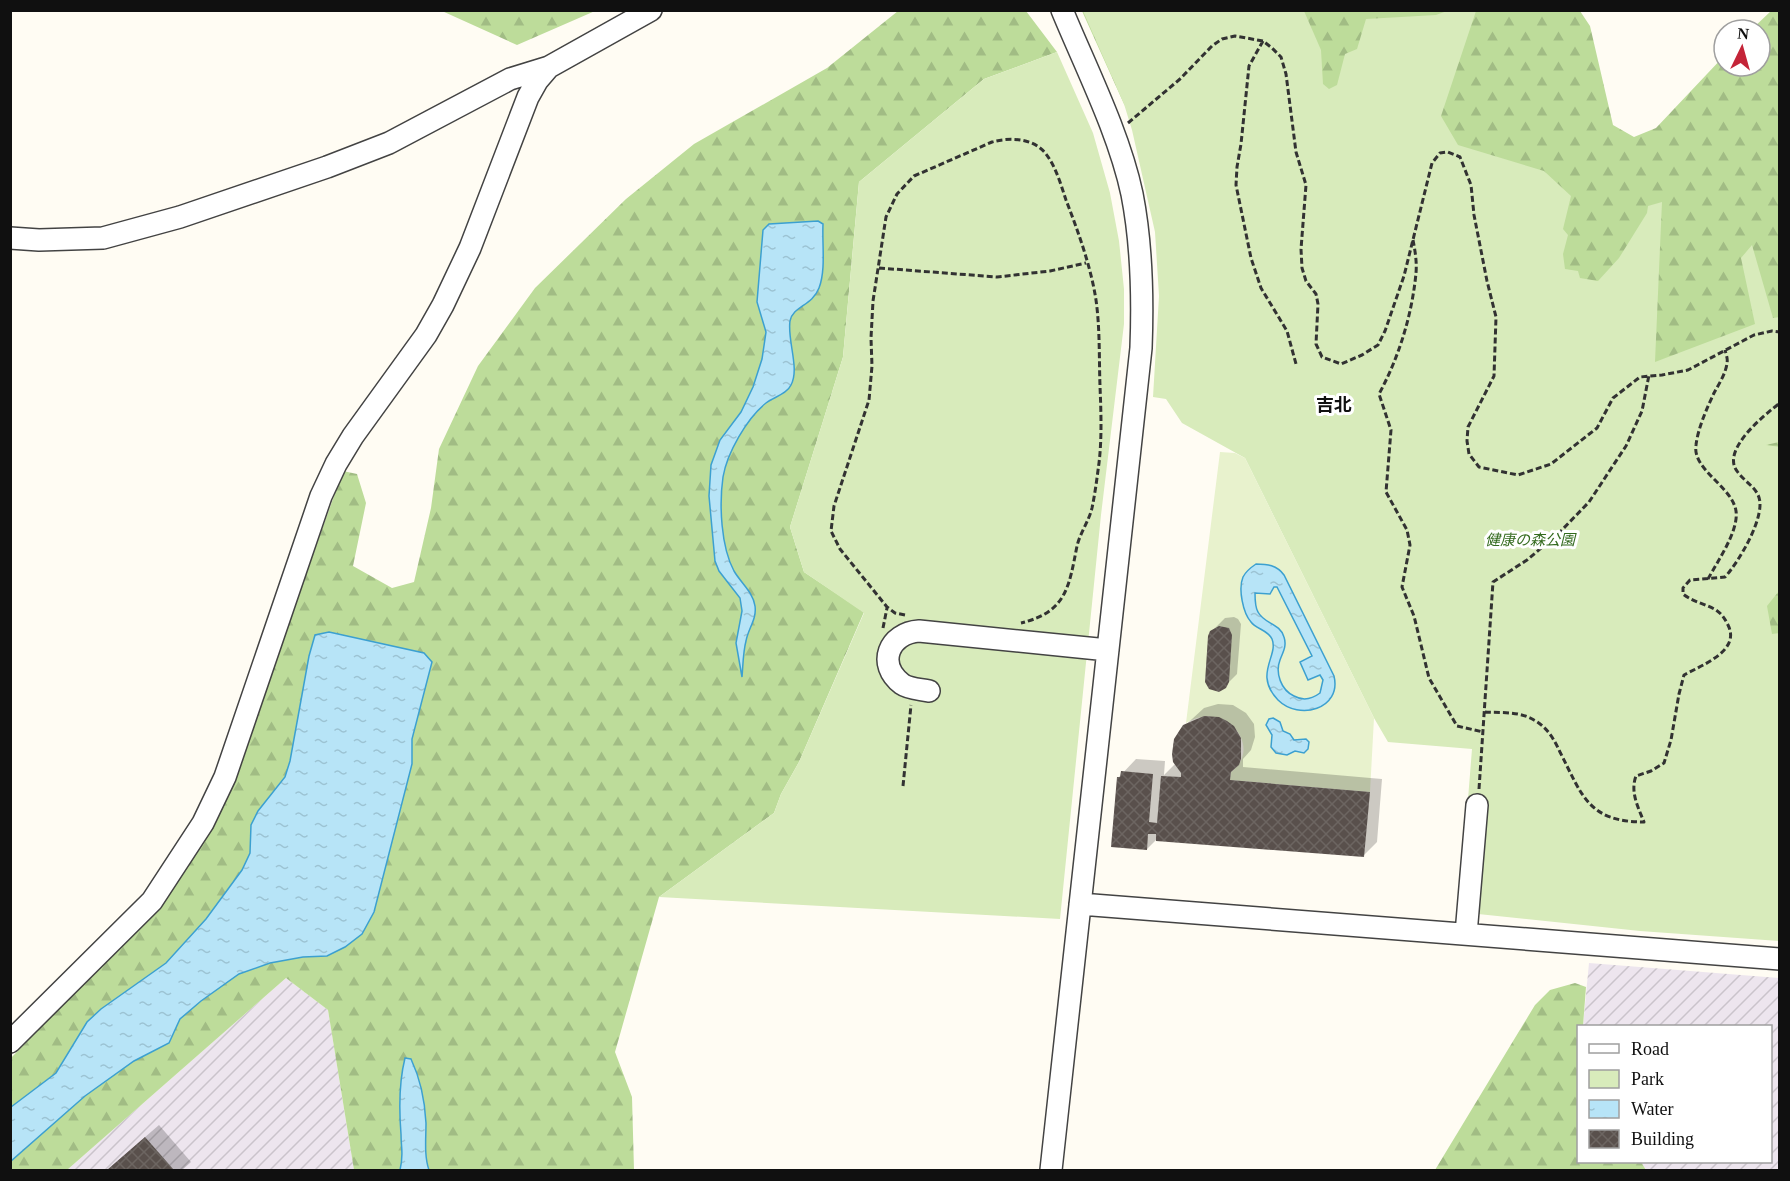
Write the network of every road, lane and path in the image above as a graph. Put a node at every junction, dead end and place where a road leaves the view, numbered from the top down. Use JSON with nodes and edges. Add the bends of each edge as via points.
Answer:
{"nodes":[{"id":1,"x":651,"y":10,"type":"edge"},
{"id":2,"x":1062,"y":10,"type":"edge"},
{"id":3,"x":1263,"y":42,"type":"junction"},
{"id":4,"x":549,"y":67,"type":"junction"},
{"id":5,"x":1128,"y":123,"type":"dead end"},
{"id":6,"x":1413,"y":235,"type":"junction"},
{"id":7,"x":10,"y":238,"type":"edge"},
{"id":8,"x":1086,"y":263,"type":"junction"},
{"id":9,"x":879,"y":268,"type":"junction"},
{"id":10,"x":1779,"y":332,"type":"edge"},
{"id":11,"x":1725,"y":350,"type":"junction"},
{"id":12,"x":1296,"y":364,"type":"dead end"},
{"id":13,"x":1649,"y":375,"type":"junction"},
{"id":14,"x":1779,"y":403,"type":"edge"},
{"id":15,"x":1707,"y":580,"type":"junction"},
{"id":16,"x":887,"y":607,"type":"junction"},
{"id":17,"x":905,"y":615,"type":"junction"},
{"id":18,"x":913,"y":615,"type":"dead end"},
{"id":19,"x":898,"y":617,"type":"dead end"},
{"id":20,"x":889,"y":624,"type":"dead end"},
{"id":21,"x":1018,"y":624,"type":"dead end"},
{"id":22,"x":1108,"y":650,"type":"junction"},
{"id":23,"x":929,"y":691,"type":"dead end"},
{"id":24,"x":903,"y":702,"type":"dead end"},
{"id":25,"x":1485,"y":712,"type":"junction"},
{"id":26,"x":1483,"y":732,"type":"junction"},
{"id":27,"x":903,"y":786,"type":"dead end"},
{"id":28,"x":1477,"y":805,"type":"joint"},
{"id":29,"x":1080,"y":904,"type":"junction"},
{"id":30,"x":1466,"y":934,"type":"junction"},
{"id":31,"x":1779,"y":959,"type":"edge"},
{"id":32,"x":10,"y":1042,"type":"edge"},
{"id":33,"x":1051,"y":1170,"type":"edge"}],
"edges":[{"from":1,"to":4,"type":"street"},
{"from":2,"to":22,"type":"street","via":[[1114,135],[1131,192],[1143,294],[1141,348]]},
{"from":3,"to":5,"type":"path","via":[[1235,36],[1222,39]]},
{"from":3,"to":6,"type":"path","via":[[1281,57],[1286,74],[1296,152],[1306,185],[1302,268],[1316,294],[1316,344],[1322,357],[1341,364],[1378,345],[1404,276]]},
{"from":3,"to":12,"type":"path","via":[[1249,66],[1236,185],[1261,288],[1287,331]]},
{"from":4,"to":7,"type":"street","via":[[510,79],[389,143],[180,217],[103,238]]},
{"from":4,"to":32,"type":"street","via":[[528,97],[470,248],[443,306],[352,436],[321,496],[225,777],[203,824],[152,901]]},
{"from":6,"to":13,"type":"path","via":[[1432,164],[1440,153],[1460,157],[1471,185],[1486,281],[1496,317],[1494,376],[1468,427],[1469,454],[1479,467],[1518,475],[1551,464],[1597,428],[1613,398],[1632,381]]},
{"from":6,"to":26,"type":"path","via":[[1416,272],[1408,317],[1397,359],[1379,394],[1391,430],[1386,492],[1407,530],[1409,560],[1402,588],[1414,616],[1429,678],[1457,726]]},
{"from":8,"to":9,"type":"path","via":[[997,277]]},
{"from":8,"to":9,"type":"path","via":[[1059,180],[1046,154],[1028,142],[1004,139],[914,176],[904,184],[886,217]]},
{"from":8,"to":21,"type":"path","via":[[1096,300],[1101,420],[1092,509],[1077,546],[1066,592],[1050,610]]},
{"from":9,"to":16,"type":"path","via":[[873,302],[869,400],[834,506],[831,531],[840,549]]},
{"from":10,"to":11,"type":"path","via":[[1754,335]]},
{"from":11,"to":13,"type":"path","via":[[1688,370]]},
{"from":11,"to":15,"type":"path","via":[[1725,371],[1708,405],[1695,446],[1701,464],[1731,497],[1736,511],[1729,541]]},
{"from":13,"to":25,"type":"path","via":[[1642,411],[1626,446],[1589,502],[1527,560],[1493,582]]},
{"from":14,"to":15,"type":"path","via":[[1735,450],[1732,461],[1761,502],[1748,544],[1725,577]]},
{"from":15,"to":25,"type":"path","via":[[1690,580],[1683,594],[1716,610],[1730,629],[1730,640],[1723,653],[1684,675],[1664,763],[1636,776],[1633,785],[1644,822],[1626,822],[1591,806],[1582,796],[1554,739],[1535,720],[1519,714]]},
{"from":16,"to":17,"type":"path"},
{"from":16,"to":20,"type":"path","via":[[881,633]]},
{"from":17,"to":18,"type":"path"},
{"from":17,"to":19,"type":"path"},
{"from":22,"to":23,"type":"street","via":[[919,631],[903,634],[889,652],[892,673],[909,688]]},
{"from":22,"to":29,"type":"street"},
{"from":24,"to":27,"type":"path","via":[[911,704]]},
{"from":25,"to":26,"type":"path"},
{"from":26,"to":28,"type":"path"},
{"from":28,"to":30,"type":"street"},
{"from":29,"to":30,"type":"street"},
{"from":29,"to":33,"type":"street"},
{"from":30,"to":31,"type":"street"}]}
